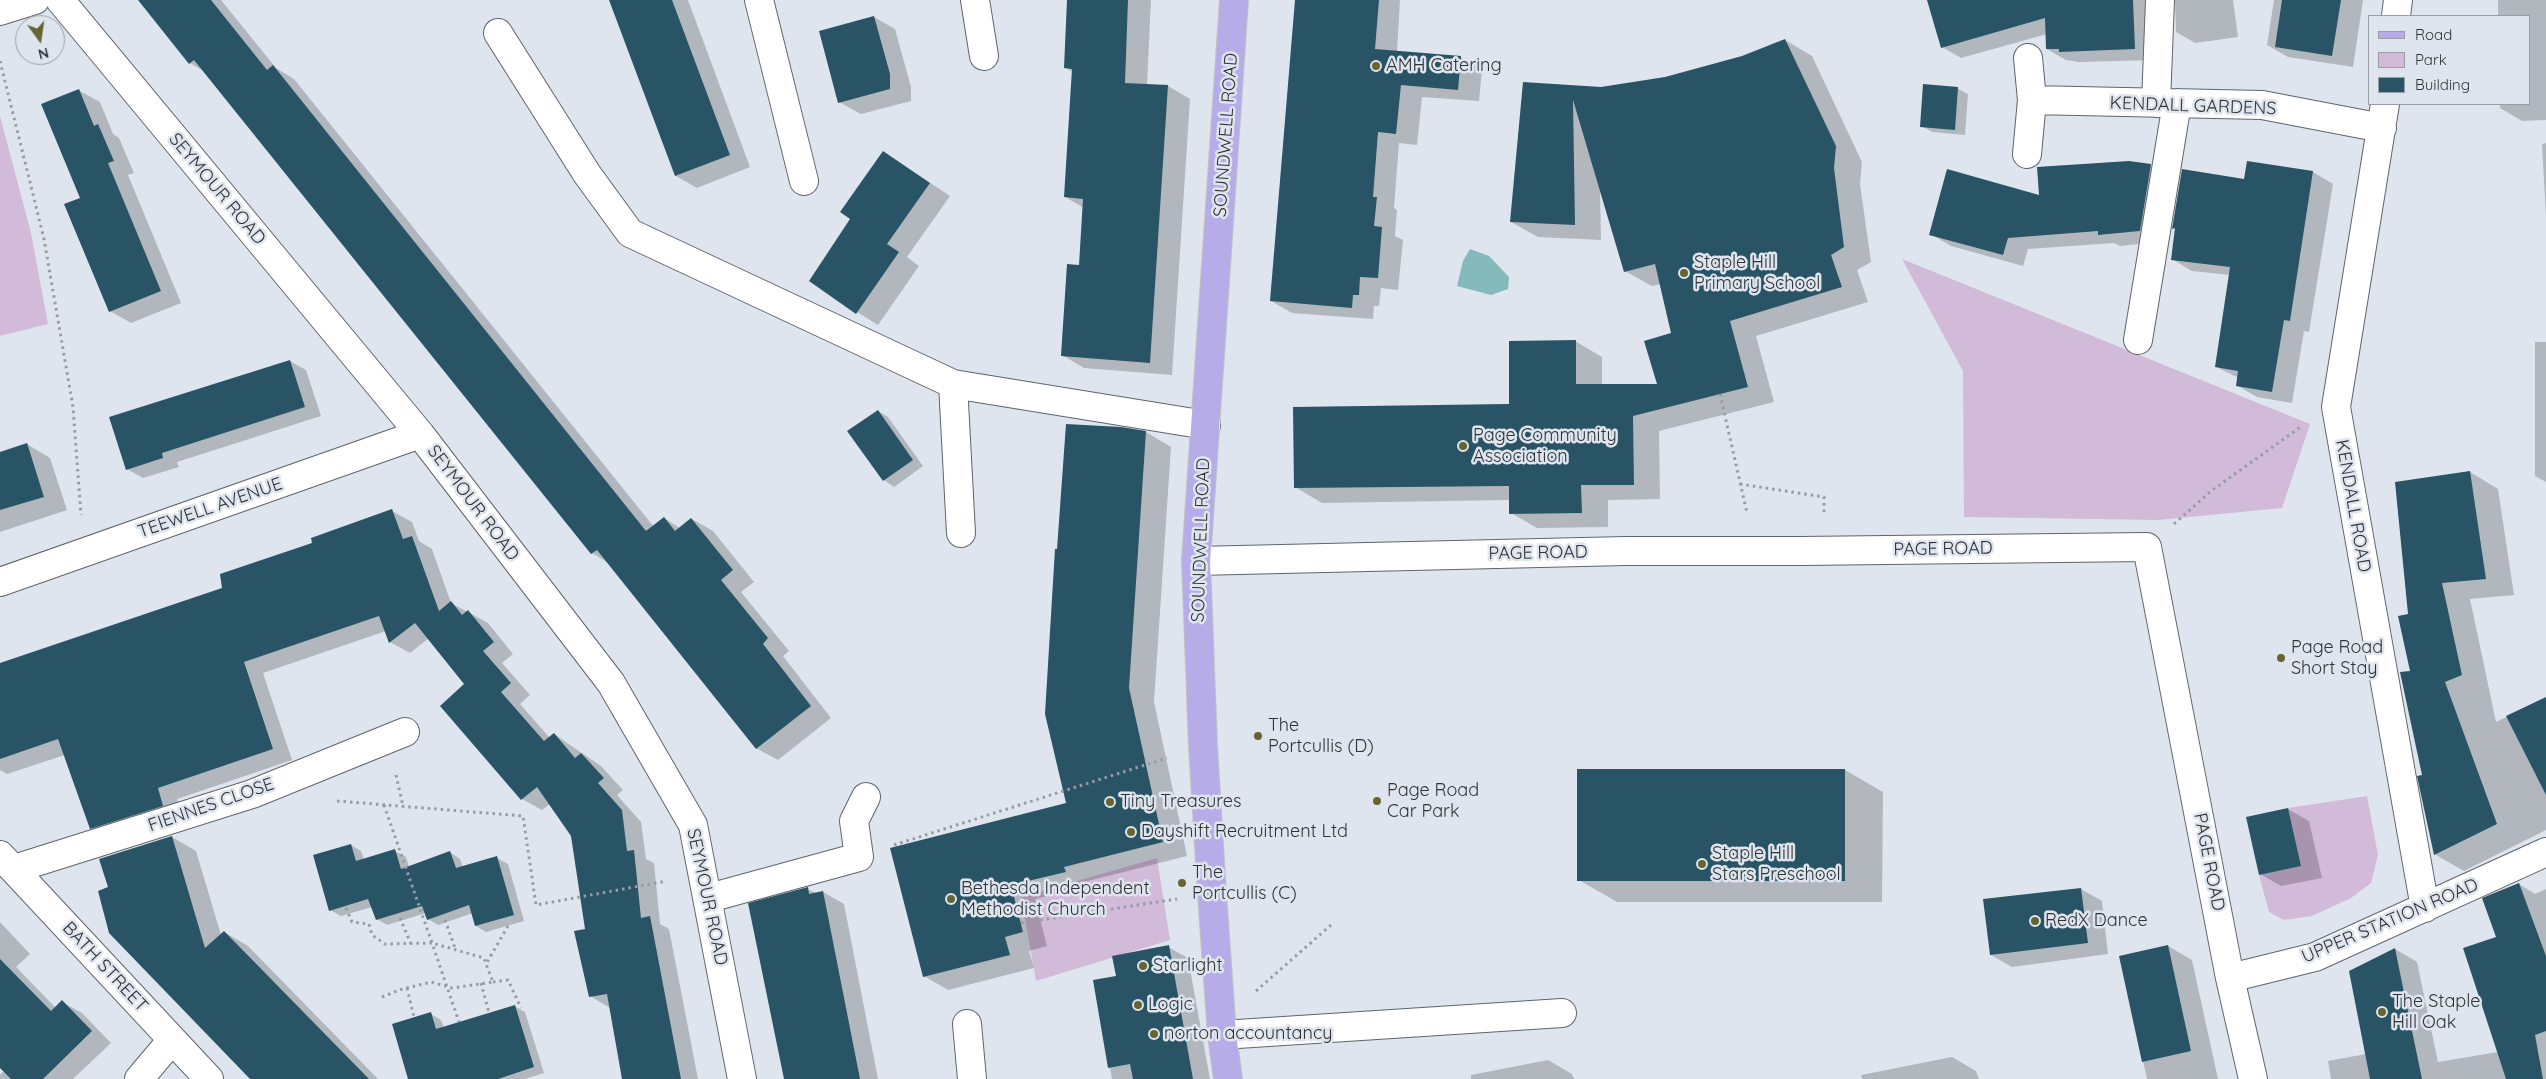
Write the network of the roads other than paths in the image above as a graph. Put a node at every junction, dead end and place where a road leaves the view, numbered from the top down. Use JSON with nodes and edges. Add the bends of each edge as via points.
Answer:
{"nodes":[{"id":1,"x":35,"y":0,"type":"edge"},
{"id":2,"x":60,"y":0,"type":"edge"},
{"id":3,"x":760,"y":0,"type":"edge"},
{"id":4,"x":975,"y":0,"type":"edge"},
{"id":5,"x":1234,"y":0,"type":"edge"},
{"id":6,"x":2160,"y":0,"type":"edge"},
{"id":7,"x":2398,"y":0,"type":"edge"},
{"id":8,"x":0,"y":11,"type":"edge"},
{"id":9,"x":2396,"y":15,"type":"edge"},
{"id":10,"x":498,"y":33,"type":"dead end"},
{"id":11,"x":984,"y":56,"type":"dead end"},
{"id":12,"x":2028,"y":58,"type":"dead end"},
{"id":13,"x":2032,"y":100,"type":"junction"},
{"id":14,"x":2167,"y":103,"type":"junction"},
{"id":15,"x":2384,"y":116,"type":"edge"},
{"id":16,"x":2027,"y":154,"type":"dead end"},
{"id":17,"x":804,"y":181,"type":"dead end"},
{"id":18,"x":2138,"y":340,"type":"dead end"},
{"id":19,"x":953,"y":384,"type":"junction"},
{"id":20,"x":1206,"y":425,"type":"junction"},
{"id":21,"x":420,"y":434,"type":"junction"},
{"id":22,"x":961,"y":533,"type":"dead end"},
{"id":23,"x":1196,"y":561,"type":"junction"},
{"id":24,"x":0,"y":582,"type":"edge"},
{"id":25,"x":404,"y":732,"type":"dead end"},
{"id":26,"x":866,"y":797,"type":"dead end"},
{"id":27,"x":2546,"y":852,"type":"edge"},
{"id":28,"x":7,"y":862,"type":"edge"},
{"id":29,"x":706,"y":887,"type":"junction"},
{"id":30,"x":2426,"y":908,"type":"junction"},
{"id":31,"x":2230,"y":978,"type":"junction"},
{"id":32,"x":1562,"y":1013,"type":"dead end"},
{"id":33,"x":967,"y":1024,"type":"dead end"},
{"id":34,"x":1222,"y":1028,"type":"junction"},
{"id":35,"x":172,"y":1040,"type":"junction"},
{"id":36,"x":139,"y":1079,"type":"edge"},
{"id":37,"x":209,"y":1079,"type":"edge"},
{"id":38,"x":742,"y":1079,"type":"edge"},
{"id":39,"x":972,"y":1079,"type":"edge"},
{"id":40,"x":1228,"y":1079,"type":"edge"},
{"id":41,"x":2253,"y":1079,"type":"edge"}],
"edges":[{"from":1,"to":8,"type":"street"},
{"from":2,"to":21,"type":"street","name":"SEYMOUR ROAD"},
{"from":3,"to":17,"type":"street"},
{"from":4,"to":11,"type":"street"},
{"from":5,"to":20,"type":"main road","name":"SOUNDWELL ROAD"},
{"from":6,"to":14,"type":"street"},
{"from":7,"to":9,"type":"street"},
{"from":10,"to":19,"type":"street","via":[[587,174],[630,233]]},
{"from":12,"to":13,"type":"street"},
{"from":13,"to":14,"type":"street","name":"KENDALL GARDENS"},
{"from":13,"to":16,"type":"street"},
{"from":14,"to":15,"type":"street","name":"KENDALL GARDENS","via":[[2262,105]]},
{"from":14,"to":18,"type":"street"},
{"from":15,"to":30,"type":"street","name":"KENDALL ROAD","via":[[2336,407]]},
{"from":19,"to":20,"type":"street"},
{"from":19,"to":22,"type":"street"},
{"from":20,"to":23,"type":"main road","name":"SOUNDWELL ROAD"},
{"from":21,"to":24,"type":"street","name":"TEEWELL AVENUE"},
{"from":21,"to":29,"type":"street","name":"SEYMOUR ROAD","via":[[611,683],[693,825]]},
{"from":23,"to":31,"type":"street","name":"PAGE ROAD","via":[[1626,550],[2147,547]]},
{"from":23,"to":34,"type":"main road","name":"SOUNDWELL ROAD","via":[[1203,746]]},
{"from":25,"to":28,"type":"street","name":"FIENNES CLOSE","via":[[252,794]]},
{"from":26,"to":29,"type":"street","via":[[854,822],[859,857]]},
{"from":27,"to":30,"type":"street","name":"UPPER STATION ROAD"},
{"from":28,"to":35,"type":"street","name":"BATH STREET"},
{"from":29,"to":38,"type":"street","name":"SEYMOUR ROAD"},
{"from":30,"to":31,"type":"street","name":"UPPER STATION ROAD","via":[[2315,957]]},
{"from":31,"to":41,"type":"street","name":"PAGE ROAD"},
{"from":32,"to":34,"type":"street"},
{"from":33,"to":39,"type":"street"},
{"from":34,"to":40,"type":"main road","name":"SOUNDWELL ROAD"},
{"from":35,"to":36,"type":"street"},
{"from":35,"to":37,"type":"street","name":"BATH STREET"}]}
